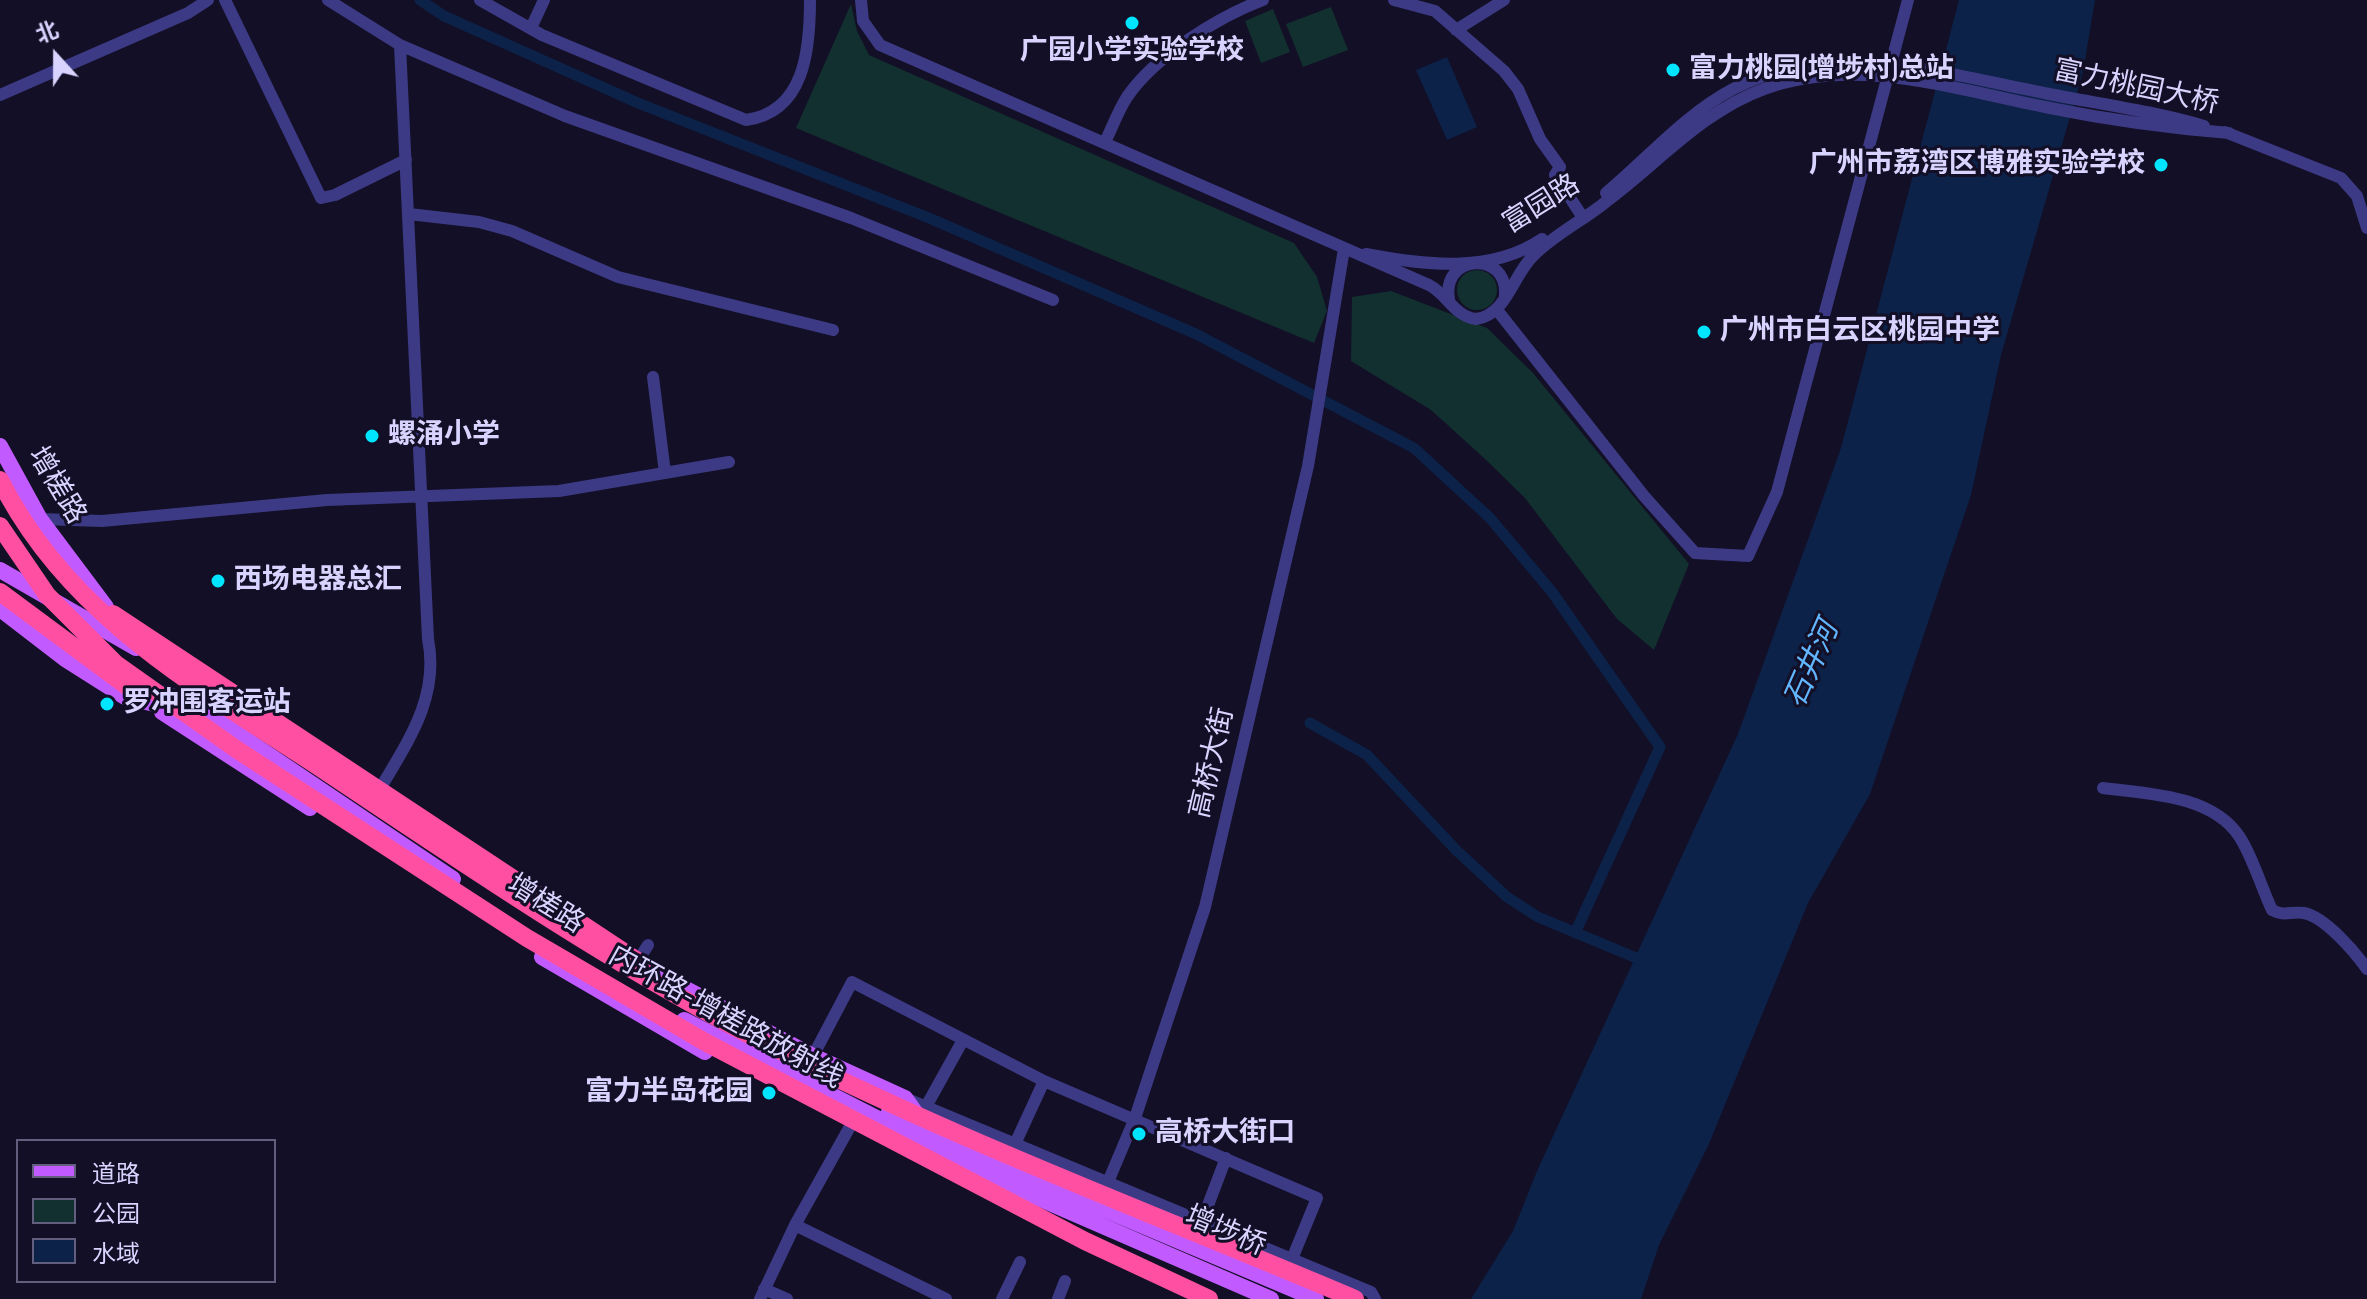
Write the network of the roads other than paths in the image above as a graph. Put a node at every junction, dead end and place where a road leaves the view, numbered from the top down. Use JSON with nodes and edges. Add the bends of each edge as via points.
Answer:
{"nodes":[{"id":1,"x":208,"y":0,"type":"edge"},
{"id":2,"x":225,"y":0,"type":"edge"},
{"id":3,"x":328,"y":0,"type":"edge"},
{"id":4,"x":480,"y":0,"type":"edge"},
{"id":5,"x":544,"y":0,"type":"edge"},
{"id":6,"x":810,"y":0,"type":"edge"},
{"id":7,"x":861,"y":0,"type":"edge"},
{"id":8,"x":1263,"y":0,"type":"edge"},
{"id":9,"x":1394,"y":0,"type":"edge"},
{"id":10,"x":1504,"y":0,"type":"edge"},
{"id":11,"x":1908,"y":0,"type":"edge"},
{"id":12,"x":531,"y":28,"type":"junction"},
{"id":13,"x":1456,"y":30,"type":"junction"},
{"id":14,"x":400,"y":45,"type":"junction"},
{"id":15,"x":0,"y":95,"type":"edge"},
{"id":16,"x":1695,"y":122,"type":"junction"},
{"id":17,"x":1105,"y":142,"type":"junction"},
{"id":18,"x":406,"y":160,"type":"junction"},
{"id":19,"x":2364,"y":204,"type":"edge"},
{"id":20,"x":1580,"y":213,"type":"junction"},
{"id":21,"x":409,"y":214,"type":"junction"},
{"id":22,"x":2367,"y":228,"type":"edge"},
{"id":23,"x":1344,"y":249,"type":"junction"},
{"id":24,"x":1472,"y":262,"type":"junction"},
{"id":25,"x":1449,"y":299,"type":"junction"},
{"id":26,"x":1053,"y":300,"type":"dead end"},
{"id":27,"x":1501,"y":304,"type":"junction"},
{"id":28,"x":833,"y":330,"type":"dead end"},
{"id":29,"x":653,"y":377,"type":"dead end"},
{"id":30,"x":0,"y":446,"type":"edge"},
{"id":31,"x":729,"y":462,"type":"dead end"},
{"id":32,"x":665,"y":473,"type":"junction"},
{"id":33,"x":8,"y":480,"type":"edge"},
{"id":34,"x":424,"y":496,"type":"junction"},
{"id":35,"x":40,"y":519,"type":"junction"},
{"id":36,"x":0,"y":526,"type":"edge"},
{"id":37,"x":0,"y":539,"type":"edge"},
{"id":38,"x":0,"y":552,"type":"edge"},
{"id":39,"x":0,"y":570,"type":"edge"},
{"id":40,"x":0,"y":592,"type":"edge"},
{"id":41,"x":2,"y":608,"type":"edge"},
{"id":42,"x":126,"y":642,"type":"junction"},
{"id":43,"x":159,"y":659,"type":"junction"},
{"id":44,"x":191,"y":681,"type":"junction"},
{"id":45,"x":150,"y":705,"type":"junction"},
{"id":46,"x":214,"y":718,"type":"junction"},
{"id":47,"x":236,"y":749,"type":"junction"},
{"id":48,"x":2103,"y":788,"type":"dead end"},
{"id":49,"x":377,"y":794,"type":"junction"},
{"id":50,"x":403,"y":822,"type":"junction"},
{"id":51,"x":441,"y":871,"type":"junction"},
{"id":52,"x":468,"y":910,"type":"junction"},
{"id":53,"x":648,"y":945,"type":"dead end"},
{"id":54,"x":2367,"y":969,"type":"edge"},
{"id":55,"x":632,"y":970,"type":"junction"},
{"id":56,"x":691,"y":1004,"type":"junction"},
{"id":57,"x":672,"y":1014,"type":"junction"},
{"id":58,"x":963,"y":1040,"type":"junction"},
{"id":59,"x":686,"y":1042,"type":"junction"},
{"id":60,"x":813,"y":1056,"type":"junction"},
{"id":61,"x":855,"y":1076,"type":"junction"},
{"id":62,"x":759,"y":1079,"type":"junction"},
{"id":63,"x":796,"y":1079,"type":"junction"},
{"id":64,"x":825,"y":1081,"type":"junction"},
{"id":65,"x":1044,"y":1081,"type":"junction"},
{"id":66,"x":855,"y":1118,"type":"junction"},
{"id":67,"x":924,"y":1118,"type":"junction"},
{"id":68,"x":1135,"y":1118,"type":"junction"},
{"id":69,"x":1015,"y":1144,"type":"junction"},
{"id":70,"x":1226,"y":1158,"type":"junction"},
{"id":71,"x":1108,"y":1182,"type":"junction"},
{"id":72,"x":983,"y":1196,"type":"junction"},
{"id":73,"x":1033,"y":1196,"type":"junction"},
{"id":74,"x":1110,"y":1220,"type":"junction"},
{"id":75,"x":1202,"y":1221,"type":"junction"},
{"id":76,"x":795,"y":1225,"type":"junction"},
{"id":77,"x":1267,"y":1249,"type":"junction"},
{"id":78,"x":1292,"y":1259,"type":"junction"},
{"id":79,"x":1020,"y":1262,"type":"dead end"},
{"id":80,"x":1065,"y":1281,"type":"dead end"},
{"id":81,"x":762,"y":1294,"type":"edge"},
{"id":82,"x":787,"y":1299,"type":"edge"},
{"id":83,"x":946,"y":1299,"type":"edge"},
{"id":84,"x":1002,"y":1299,"type":"edge"},
{"id":85,"x":1058,"y":1299,"type":"edge"},
{"id":86,"x":1193,"y":1299,"type":"edge"},
{"id":87,"x":1209,"y":1299,"type":"edge"},
{"id":88,"x":1245,"y":1299,"type":"edge"},
{"id":89,"x":1271,"y":1299,"type":"edge"},
{"id":90,"x":1300,"y":1299,"type":"edge"},
{"id":91,"x":1316,"y":1299,"type":"edge"},
{"id":92,"x":1355,"y":1299,"type":"edge"},
{"id":93,"x":1375,"y":1299,"type":"edge"}],
"edges":[{"from":1,"to":15,"type":"street"},
{"from":2,"to":18,"type":"street","via":[[321,198]]},
{"from":3,"to":14,"type":"street"},
{"from":4,"to":12,"type":"street"},
{"from":5,"to":12,"type":"street"},
{"from":6,"to":12,"type":"street","via":[[810,36],[798,85],[767,117],[746,120]]},
{"from":7,"to":17,"type":"street","via":[[863,21],[880,45]]},
{"from":8,"to":17,"type":"street","via":[[1229,13],[1168,57],[1128,96]]},
{"from":9,"to":13,"type":"street","via":[[1435,11]]},
{"from":10,"to":13,"type":"street"},
{"from":11,"to":27,"type":"street","via":[[1777,492],[1748,556],[1695,553],[1644,496]]},
{"from":13,"to":20,"type":"street","via":[[1518,89],[1540,139],[1560,167],[1555,175]]},
{"from":14,"to":18,"type":"street"},
{"from":14,"to":26,"type":"street","via":[[565,116],[851,218]]},
{"from":16,"to":19,"type":"street","name":"富力桃园大桥","via":[[1733,89],[1775,73],[1823,63],[1906,66],[2143,111],[2229,133],[2341,178]]},
{"from":16,"to":20,"type":"street","name":"富园路"},
{"from":16,"to":27,"type":"street","name":"富园路","via":[[1609,200],[1536,252]]},
{"from":17,"to":23,"type":"street"},
{"from":18,"to":21,"type":"street"},
{"from":19,"to":22,"type":"street","name":"富力桃园大桥"},
{"from":20,"to":24,"type":"street","name":"富园路","via":[[1524,250]]},
{"from":21,"to":28,"type":"street","via":[[512,231],[618,277]]},
{"from":21,"to":34,"type":"street"},
{"from":23,"to":24,"type":"street","name":"富园路","via":[[1420,263]]},
{"from":23,"to":25,"type":"street","via":[[1429,285]]},
{"from":23,"to":68,"type":"street","name":"高桥大街","via":[[1297,515],[1205,907]]},
{"from":24,"to":25,"type":"street","via":[[1453,273]]},
{"from":24,"to":27,"type":"street","via":[[1498,271],[1505,288]]},
{"from":25,"to":27,"type":"street","via":[[1458,313],[1471,319],[1487,317]]},
{"from":29,"to":32,"type":"street"},
{"from":30,"to":33,"type":"main road","name":"增槎路"},
{"from":31,"to":32,"type":"street"},
{"from":32,"to":34,"type":"street","via":[[559,491]]},
{"from":33,"to":35,"type":"main road","name":"增槎路"},
{"from":33,"to":37,"type":"main road","via":[[18,516]]},
{"from":33,"to":56,"type":"highway","name":"增槎路","via":[[28,529],[60,572],[135,644],[526,904]]},
{"from":34,"to":35,"type":"street","via":[[102,521]]},
{"from":34,"to":49,"type":"street","via":[[433,663],[423,714]]},
{"from":35,"to":43,"type":"main road","name":"增槎路","via":[[117,620]]},
{"from":36,"to":47,"type":"highway","via":[[39,585],[80,632],[129,674]]},
{"from":38,"to":56,"type":"highway","via":[[133,626],[271,715],[611,942]]},
{"from":39,"to":42,"type":"main road"},
{"from":40,"to":47,"type":"highway","via":[[149,702]]},
{"from":41,"to":45,"type":"main road","name":"增槎路","via":[[81,670],[125,697]]},
{"from":42,"to":43,"type":"main road"},
{"from":42,"to":46,"type":"street","via":[[118,651],[123,665]]},
{"from":43,"to":44,"type":"main road","name":"增槎路"},
{"from":44,"to":49,"type":"main road"},
{"from":44,"to":50,"type":"main road","name":"增槎路","via":[[240,723]]},
{"from":45,"to":46,"type":"main road","name":"增槎路"},
{"from":45,"to":52,"type":"main road"},
{"from":46,"to":51,"type":"main road","name":"增槎路"},
{"from":47,"to":87,"type":"highway","name":"内环路-增槎路放射线","via":[[633,1002],[1085,1241]]},
{"from":48,"to":54,"type":"street","via":[[2175,798],[2218,815],[2240,837],[2272,910],[2284,916],[2305,913],[2355,952]]},
{"from":49,"to":50,"type":"main road"},
{"from":50,"to":55,"type":"main road","name":"增槎路"},
{"from":51,"to":52,"type":"main road"},
{"from":51,"to":57,"type":"main road","name":"增槎路"},
{"from":52,"to":59,"type":"main road"},
{"from":53,"to":55,"type":"street"},
{"from":55,"to":60,"type":"main road"},
{"from":55,"to":64,"type":"main road","name":"增槎路"},
{"from":56,"to":92,"type":"highway","name":"内环路-增槎路放射线","via":[[875,1096]]},
{"from":57,"to":59,"type":"main road"},
{"from":57,"to":63,"type":"main road","name":"增槎路"},
{"from":58,"to":60,"type":"street","via":[[852,982]]},
{"from":58,"to":65,"type":"street"},
{"from":58,"to":67,"type":"street"},
{"from":59,"to":62,"type":"main road"},
{"from":60,"to":61,"type":"main road"},
{"from":61,"to":64,"type":"main road"},
{"from":61,"to":67,"type":"main road","via":[[905,1098]]},
{"from":62,"to":63,"type":"main road"},
{"from":62,"to":66,"type":"main road"},
{"from":63,"to":66,"type":"main road","name":"增槎路"},
{"from":64,"to":67,"type":"main road","name":"增槎路"},
{"from":65,"to":68,"type":"street"},
{"from":65,"to":69,"type":"street"},
{"from":66,"to":72,"type":"main road"},
{"from":66,"to":73,"type":"main road","name":"增槎路"},
{"from":66,"to":76,"type":"street"},
{"from":67,"to":69,"type":"street"},
{"from":67,"to":74,"type":"main road","name":"增槎路"},
{"from":68,"to":70,"type":"street"},
{"from":68,"to":71,"type":"street","name":"高桥大街"},
{"from":69,"to":71,"type":"street"},
{"from":70,"to":75,"type":"street"},
{"from":70,"to":78,"type":"street","via":[[1317,1198]]},
{"from":71,"to":75,"type":"street"},
{"from":72,"to":73,"type":"main road"},
{"from":72,"to":86,"type":"street"},
{"from":73,"to":74,"type":"main road","name":"增槎路"},
{"from":74,"to":89,"type":"main road","name":"增埗桥"},
{"from":74,"to":91,"type":"main road","name":"增埗桥"},
{"from":75,"to":77,"type":"street"},
{"from":76,"to":81,"type":"street"},
{"from":76,"to":83,"type":"street"},
{"from":77,"to":78,"type":"street"},
{"from":77,"to":88,"type":"street"},
{"from":78,"to":90,"type":"street","via":[[1300,1277]]},
{"from":78,"to":93,"type":"street","via":[[1371,1292]]},
{"from":79,"to":84,"type":"street"},
{"from":80,"to":85,"type":"street"},
{"from":81,"to":82,"type":"street"}]}
